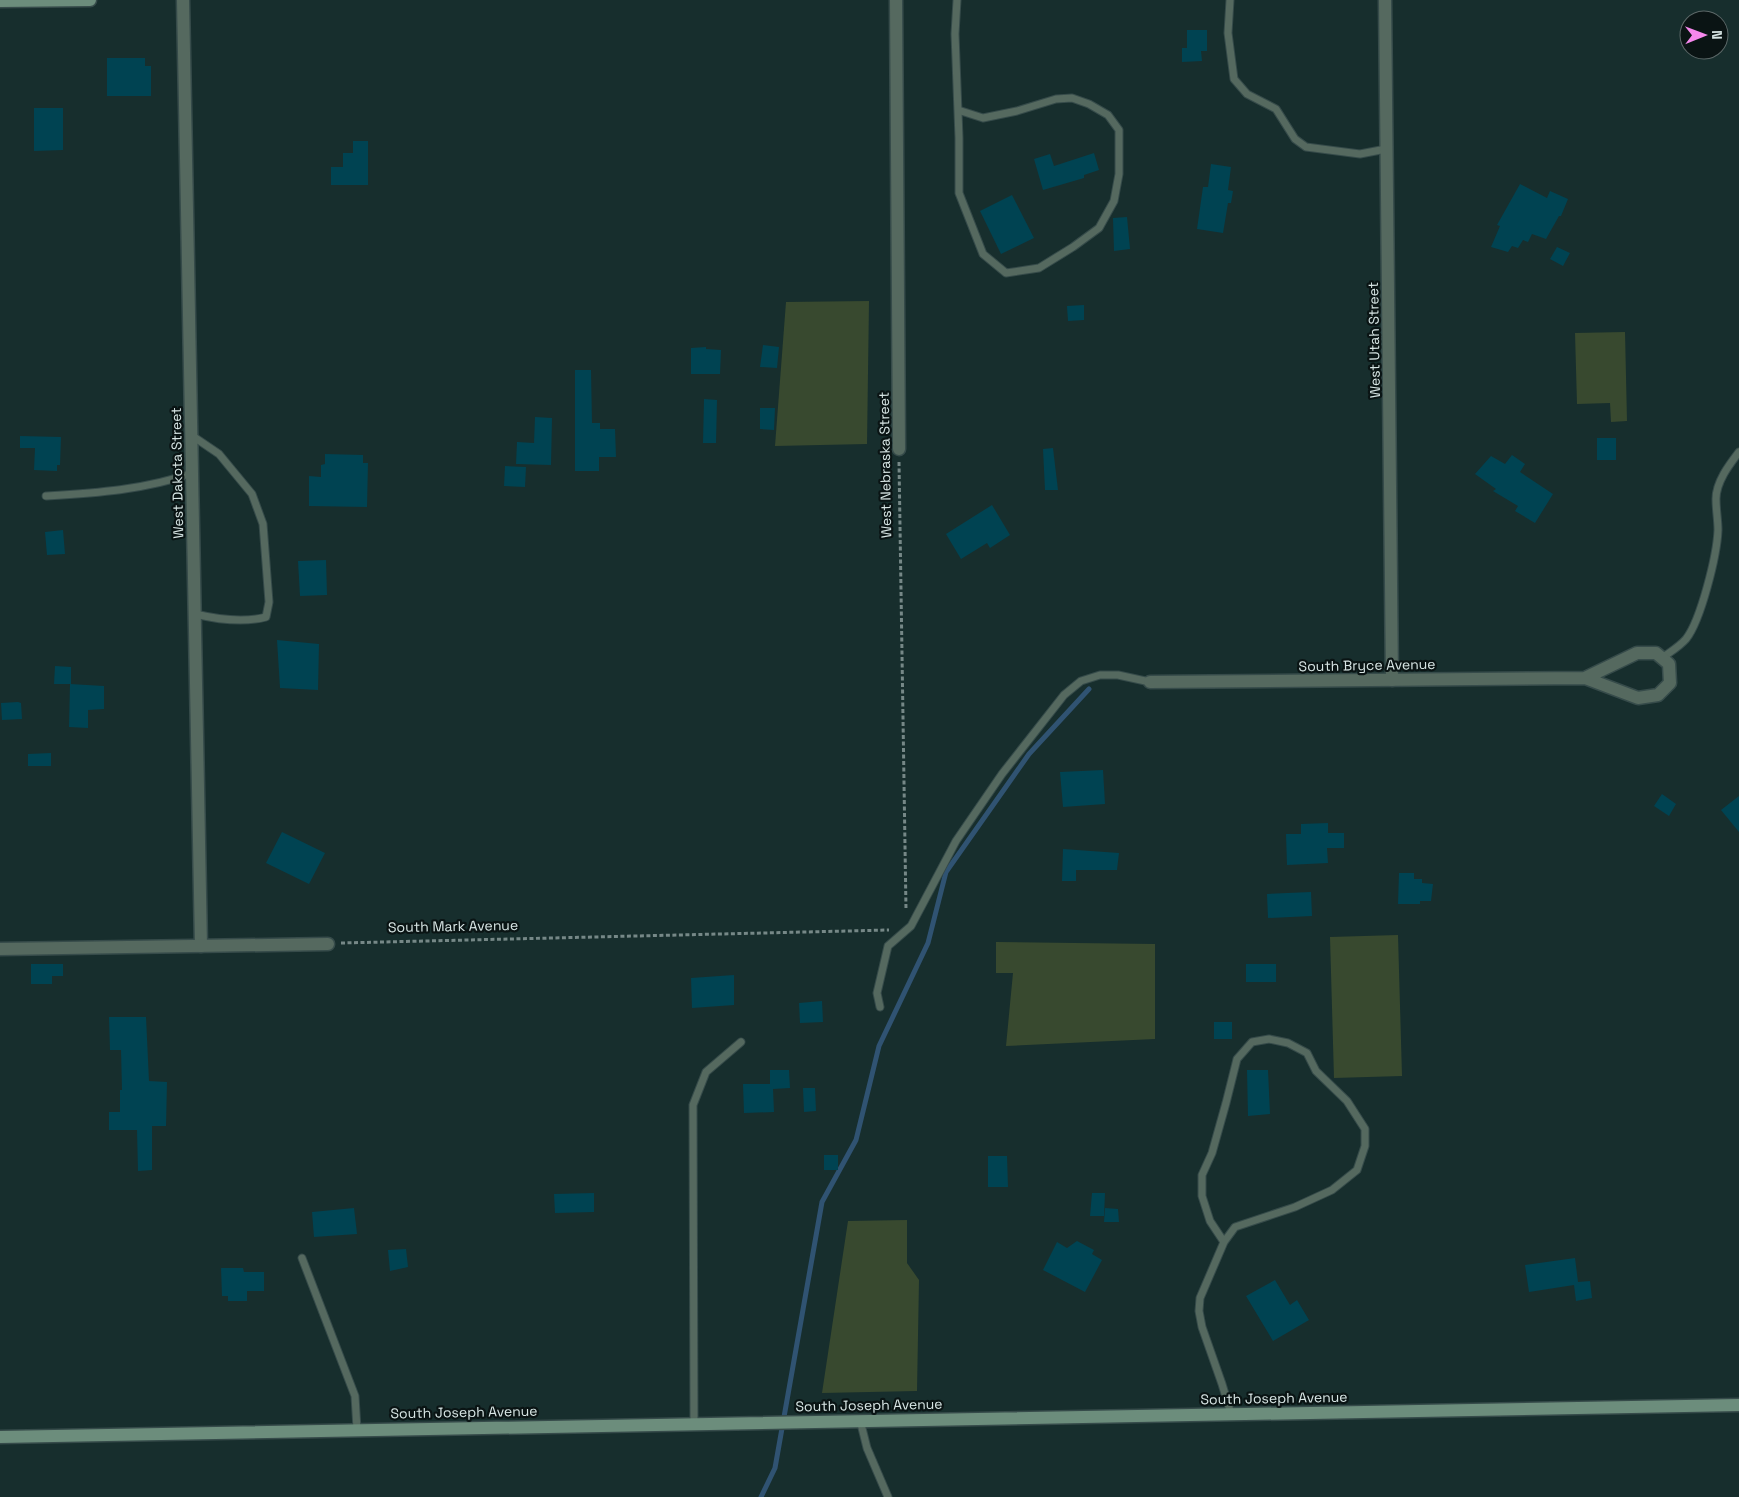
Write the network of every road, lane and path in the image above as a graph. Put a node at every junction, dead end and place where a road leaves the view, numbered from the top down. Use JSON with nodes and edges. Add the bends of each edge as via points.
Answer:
{"nodes":[{"id":1,"x":90,"y":0,"type":"edge"},
{"id":2,"x":183,"y":0,"type":"edge"},
{"id":3,"x":896,"y":0,"type":"edge"},
{"id":4,"x":957,"y":0,"type":"edge"},
{"id":5,"x":1230,"y":0,"type":"edge"},
{"id":6,"x":1385,"y":0,"type":"edge"},
{"id":7,"x":0,"y":1,"type":"edge"},
{"id":8,"x":958,"y":110,"type":"junction"},
{"id":9,"x":1386,"y":149,"type":"junction"},
{"id":10,"x":191,"y":434,"type":"junction"},
{"id":11,"x":899,"y":449,"type":"joint"},
{"id":12,"x":1739,"y":452,"type":"edge"},
{"id":13,"x":192,"y":473,"type":"junction"},
{"id":14,"x":46,"y":496,"type":"dead end"},
{"id":15,"x":195,"y":614,"type":"junction"},
{"id":16,"x":1662,"y":658,"type":"junction"},
{"id":17,"x":1585,"y":678,"type":"junction"},
{"id":18,"x":1392,"y":680,"type":"junction"},
{"id":19,"x":1150,"y":682,"type":"joint"},
{"id":20,"x":906,"y":930,"type":"junction"},
{"id":21,"x":328,"y":944,"type":"joint"},
{"id":22,"x":201,"y":946,"type":"junction"},
{"id":23,"x":0,"y":949,"type":"edge"},
{"id":24,"x":880,"y":1007,"type":"dead end"},
{"id":25,"x":741,"y":1042,"type":"dead end"},
{"id":26,"x":1224,"y":1242,"type":"junction"},
{"id":27,"x":302,"y":1258,"type":"dead end"},
{"id":28,"x":1739,"y":1405,"type":"edge"},
{"id":29,"x":1231,"y":1414,"type":"junction"},
{"id":30,"x":860,"y":1420,"type":"junction"},
{"id":31,"x":694,"y":1423,"type":"junction"},
{"id":32,"x":357,"y":1430,"type":"junction"},
{"id":33,"x":0,"y":1436,"type":"edge"},
{"id":34,"x":888,"y":1497,"type":"edge"}],
"edges":[{"from":1,"to":7,"type":"main road"},
{"from":2,"to":10,"type":"street","name":"West Dakota Street"},
{"from":3,"to":11,"type":"street","name":"West Nebraska Street"},
{"from":4,"to":8,"type":"lane"},
{"from":5,"to":9,"type":"lane","via":[[1228,33],[1234,79],[1246,94],[1276,108],[1295,139],[1306,147],[1360,154]]},
{"from":6,"to":9,"type":"street","name":"West Utah Street"},
{"from":8,"to":8,"type":"lane","via":[[959,193],[983,254],[1006,273],[1039,268],[1099,228],[1114,201],[1118,174],[1119,130],[1108,115],[1072,98],[982,118]]},
{"from":9,"to":18,"type":"street","name":"West Utah Street"},
{"from":10,"to":13,"type":"street","name":"West Dakota Street"},
{"from":10,"to":15,"type":"lane","via":[[219,454],[252,494],[263,524],[269,602],[266,617],[257,620]]},
{"from":11,"to":20,"type":"path","name":"West Nebraska Street"},
{"from":12,"to":16,"type":"lane","via":[[1726,470],[1717,492],[1715,549],[1710,577],[1693,627],[1680,646]]},
{"from":13,"to":14,"type":"lane","via":[[169,482],[131,488]]},
{"from":13,"to":15,"type":"street","name":"West Dakota Street"},
{"from":15,"to":22,"type":"street","name":"West Dakota Street"},
{"from":16,"to":17,"type":"street","name":"South Bryce Avenue","via":[[1656,653],[1637,653]]},
{"from":16,"to":17,"type":"street","name":"South Bryce Avenue","via":[[1669,664],[1670,684],[1658,695],[1638,698]]},
{"from":17,"to":18,"type":"street","name":"South Bryce Avenue"},
{"from":18,"to":19,"type":"street","name":"South Bryce Avenue"},
{"from":19,"to":20,"type":"lane","via":[[1100,675],[1081,681],[1064,694],[1002,774],[956,841],[912,926]]},
{"from":20,"to":21,"type":"path","name":"South Mark Avenue"},
{"from":20,"to":24,"type":"lane","via":[[888,946],[877,993]]},
{"from":21,"to":22,"type":"street"},
{"from":22,"to":23,"type":"street"},
{"from":25,"to":31,"type":"lane","via":[[706,1072],[693,1105]]},
{"from":26,"to":26,"type":"lane","via":[[1235,1227],[1332,1190],[1357,1170],[1365,1146],[1365,1129],[1348,1101],[1316,1071],[1307,1053],[1288,1043],[1269,1039],[1252,1042],[1237,1059],[1212,1153],[1202,1175],[1202,1196],[1210,1221]]},
{"from":26,"to":29,"type":"lane","via":[[1200,1298],[1199,1311]]},
{"from":27,"to":32,"type":"lane","via":[[355,1396]]},
{"from":28,"to":29,"type":"main road","name":"South Joseph Avenue"},
{"from":29,"to":30,"type":"main road","name":"South Joseph Avenue"},
{"from":30,"to":31,"type":"main road","name":"South Joseph Avenue"},
{"from":30,"to":34,"type":"lane","via":[[867,1448]]},
{"from":31,"to":32,"type":"main road","name":"South Joseph Avenue"},
{"from":32,"to":33,"type":"main road","name":"South Joseph Avenue"}]}
